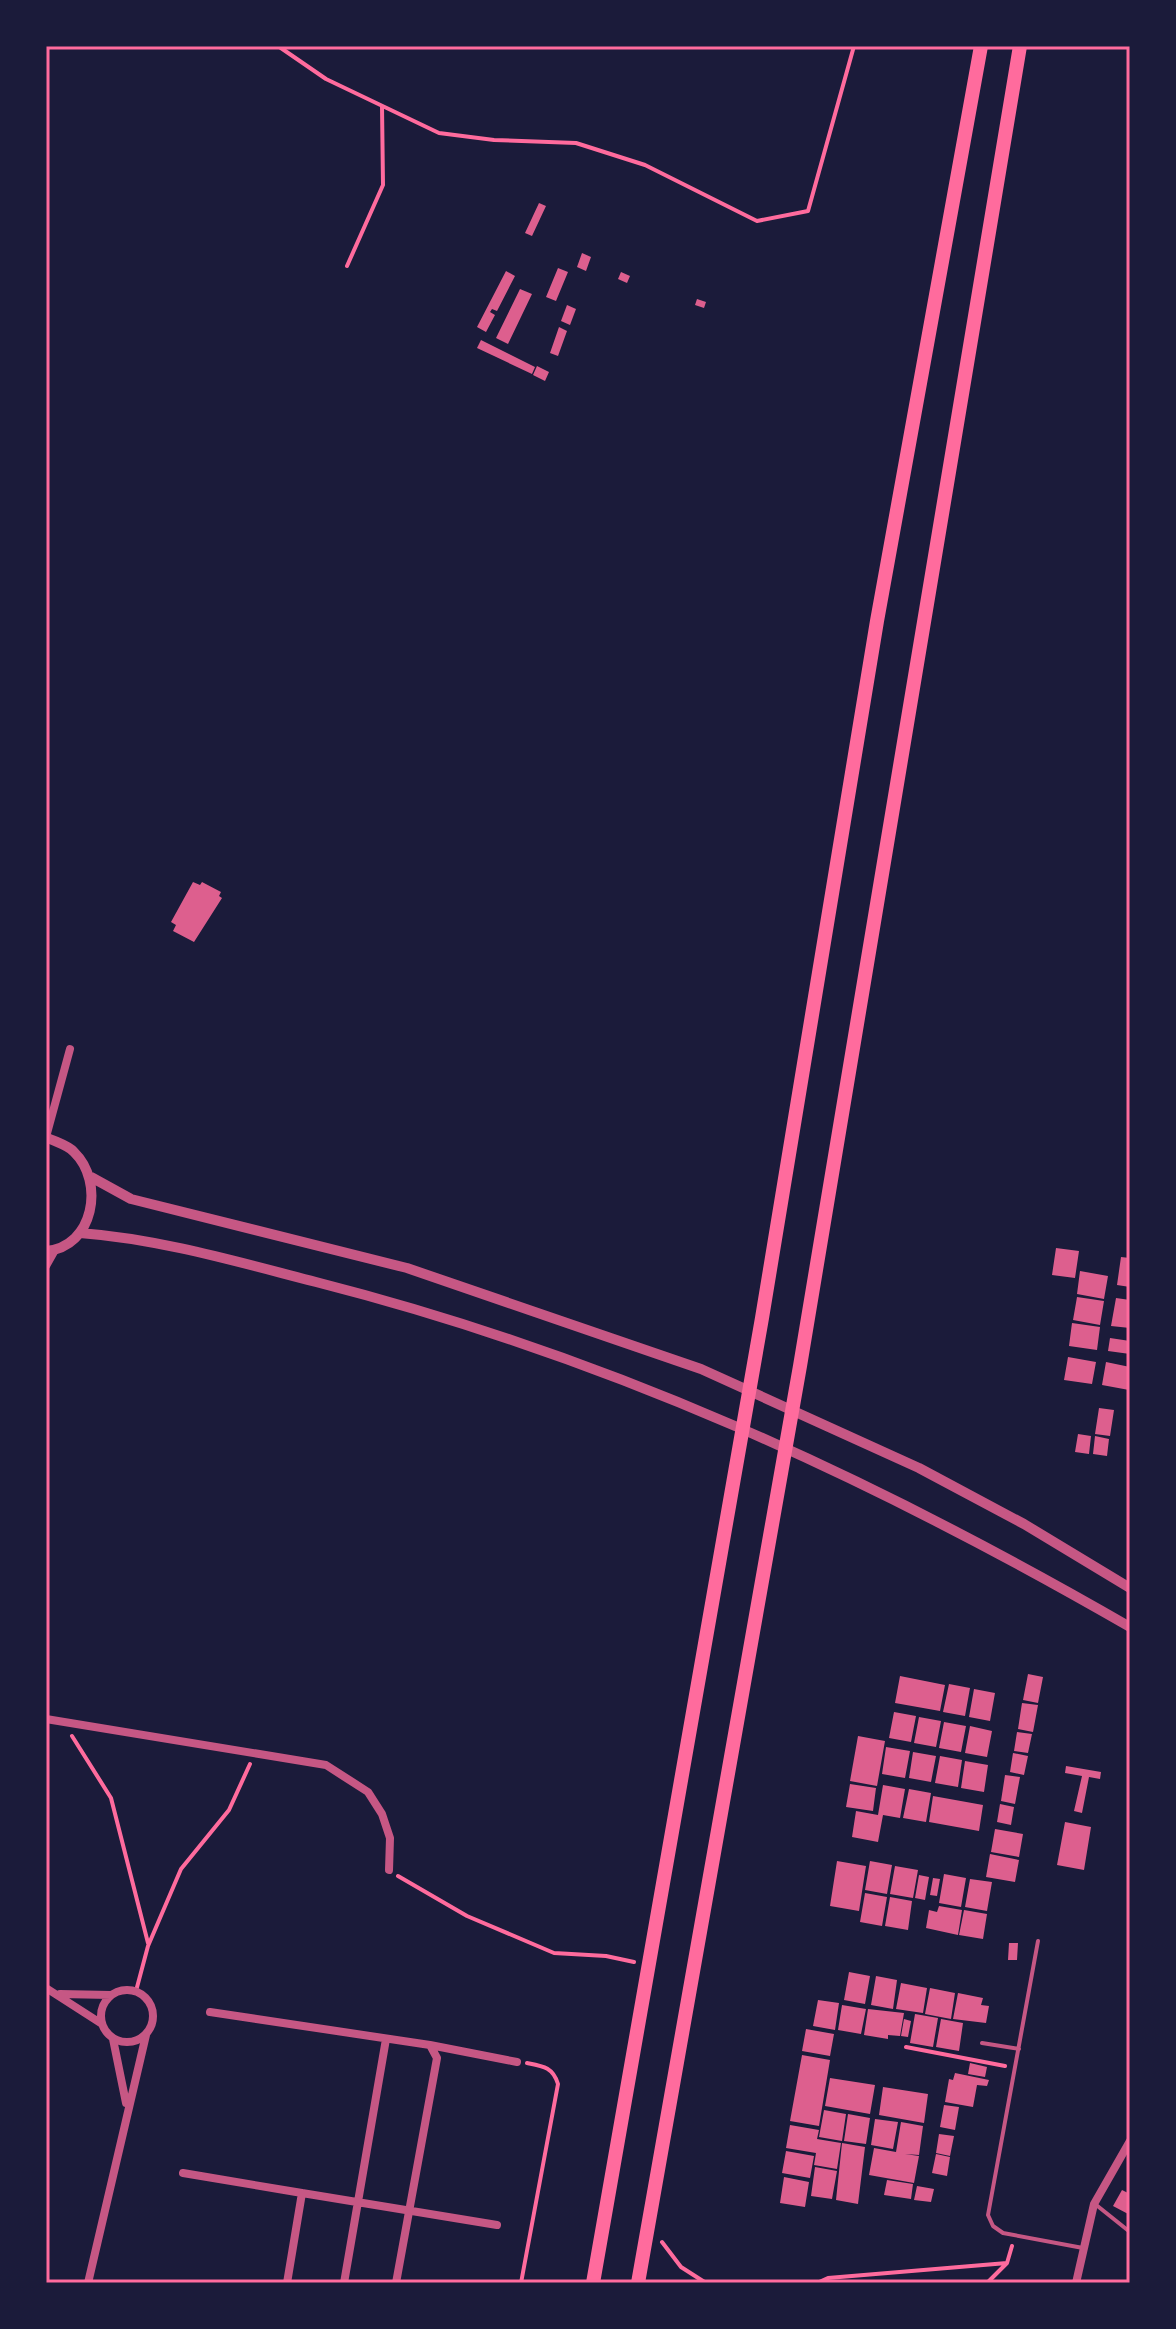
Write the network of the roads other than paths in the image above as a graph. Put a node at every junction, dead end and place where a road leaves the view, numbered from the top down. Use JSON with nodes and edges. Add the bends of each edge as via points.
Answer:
{"nodes":[{"id":1,"x":981,"y":46,"type":"edge"},
{"id":2,"x":1020,"y":46,"type":"edge"},
{"id":3,"x":70,"y":1049,"type":"dead end"},
{"id":4,"x":46,"y":1137,"type":"edge"},
{"id":5,"x":91,"y":1177,"type":"junction"},
{"id":6,"x":80,"y":1233,"type":"junction"},
{"id":7,"x":50,"y":1251,"type":"edge"},
{"id":8,"x":46,"y":1266,"type":"edge"},
{"id":9,"x":749,"y":1391,"type":"junction"},
{"id":10,"x":791,"y":1411,"type":"junction"},
{"id":11,"x":743,"y":1428,"type":"junction"},
{"id":12,"x":785,"y":1447,"type":"junction"},
{"id":13,"x":1130,"y":1588,"type":"edge"},
{"id":14,"x":1130,"y":1627,"type":"edge"},
{"id":15,"x":46,"y":1719,"type":"edge"},
{"id":16,"x":389,"y":1870,"type":"road end"},
{"id":17,"x":1038,"y":1941,"type":"dead end"},
{"id":18,"x":46,"y":1988,"type":"edge"},
{"id":19,"x":59,"y":1994,"type":"junction"},
{"id":20,"x":111,"y":1995,"type":"junction"},
{"id":21,"x":210,"y":2012,"type":"dead end"},
{"id":22,"x":102,"y":2024,"type":"junction"},
{"id":23,"x":146,"y":2035,"type":"junction"},
{"id":24,"x":113,"y":2039,"type":"junction"},
{"id":25,"x":386,"y":2039,"type":"junction"},
{"id":26,"x":982,"y":2043,"type":"dead end"},
{"id":27,"x":430,"y":2045,"type":"junction"},
{"id":28,"x":1019,"y":2050,"type":"junction"},
{"id":29,"x":517,"y":2062,"type":"road end"},
{"id":30,"x":127,"y":2108,"type":"junction"},
{"id":31,"x":1130,"y":2141,"type":"edge"},
{"id":32,"x":183,"y":2173,"type":"dead end"},
{"id":33,"x":302,"y":2193,"type":"junction"},
{"id":34,"x":357,"y":2201,"type":"junction"},
{"id":35,"x":1094,"y":2204,"type":"junction"},
{"id":36,"x":410,"y":2210,"type":"junction"},
{"id":37,"x":497,"y":2225,"type":"dead end"},
{"id":38,"x":1130,"y":2232,"type":"edge"},
{"id":39,"x":1083,"y":2248,"type":"junction"},
{"id":40,"x":88,"y":2283,"type":"edge"},
{"id":41,"x":287,"y":2283,"type":"edge"},
{"id":42,"x":344,"y":2283,"type":"edge"},
{"id":43,"x":396,"y":2283,"type":"edge"},
{"id":44,"x":593,"y":2283,"type":"edge"},
{"id":45,"x":638,"y":2283,"type":"edge"},
{"id":46,"x":1076,"y":2283,"type":"edge"}],
"edges":[{"from":1,"to":9,"type":"highway","via":[[877,621]]},
{"from":2,"to":10,"type":"highway"},
{"from":3,"to":4,"type":"street"},
{"from":4,"to":5,"type":"street","via":[[73,1151]]},
{"from":5,"to":6,"type":"street","via":[[93,1206]]},
{"from":5,"to":9,"type":"street","via":[[131,1199],[407,1268],[499,1297]]},
{"from":6,"to":7,"type":"street"},
{"from":6,"to":11,"type":"street","via":[[217,1256],[394,1302],[637,1383]]},
{"from":7,"to":8,"type":"street"},
{"from":9,"to":10,"type":"street"},
{"from":9,"to":11,"type":"highway"},
{"from":10,"to":12,"type":"highway"},
{"from":10,"to":13,"type":"street","via":[[933,1475]]},
{"from":11,"to":12,"type":"street"},
{"from":11,"to":44,"type":"highway"},
{"from":12,"to":14,"type":"street","via":[[899,1500]]},
{"from":12,"to":45,"type":"highway"},
{"from":15,"to":16,"type":"street","via":[[326,1765],[368,1792],[382,1814],[390,1838]]},
{"from":17,"to":28,"type":"lane"},
{"from":18,"to":19,"type":"street"},
{"from":19,"to":20,"type":"street"},
{"from":19,"to":22,"type":"street"},
{"from":20,"to":22,"type":"street","via":[[102,2008]]},
{"from":20,"to":23,"type":"street","via":[[136,1991],[147,1999],[153,2024]]},
{"from":21,"to":25,"type":"street"},
{"from":22,"to":24,"type":"street"},
{"from":23,"to":24,"type":"street","via":[[136,2041]]},
{"from":23,"to":30,"type":"street"},
{"from":24,"to":30,"type":"street"},
{"from":25,"to":27,"type":"street"},
{"from":25,"to":34,"type":"street"},
{"from":26,"to":28,"type":"lane"},
{"from":27,"to":29,"type":"street"},
{"from":27,"to":36,"type":"street","via":[[437,2058]]},
{"from":28,"to":39,"type":"lane","via":[[988,2209],[993,2226],[1015,2236]]},
{"from":30,"to":40,"type":"street"},
{"from":31,"to":35,"type":"street"},
{"from":32,"to":33,"type":"street"},
{"from":33,"to":34,"type":"street"},
{"from":33,"to":41,"type":"street"},
{"from":34,"to":36,"type":"street"},
{"from":34,"to":42,"type":"street"},
{"from":35,"to":38,"type":"lane"},
{"from":35,"to":39,"type":"street"},
{"from":36,"to":37,"type":"street"},
{"from":36,"to":43,"type":"street"},
{"from":39,"to":46,"type":"street"}]}
